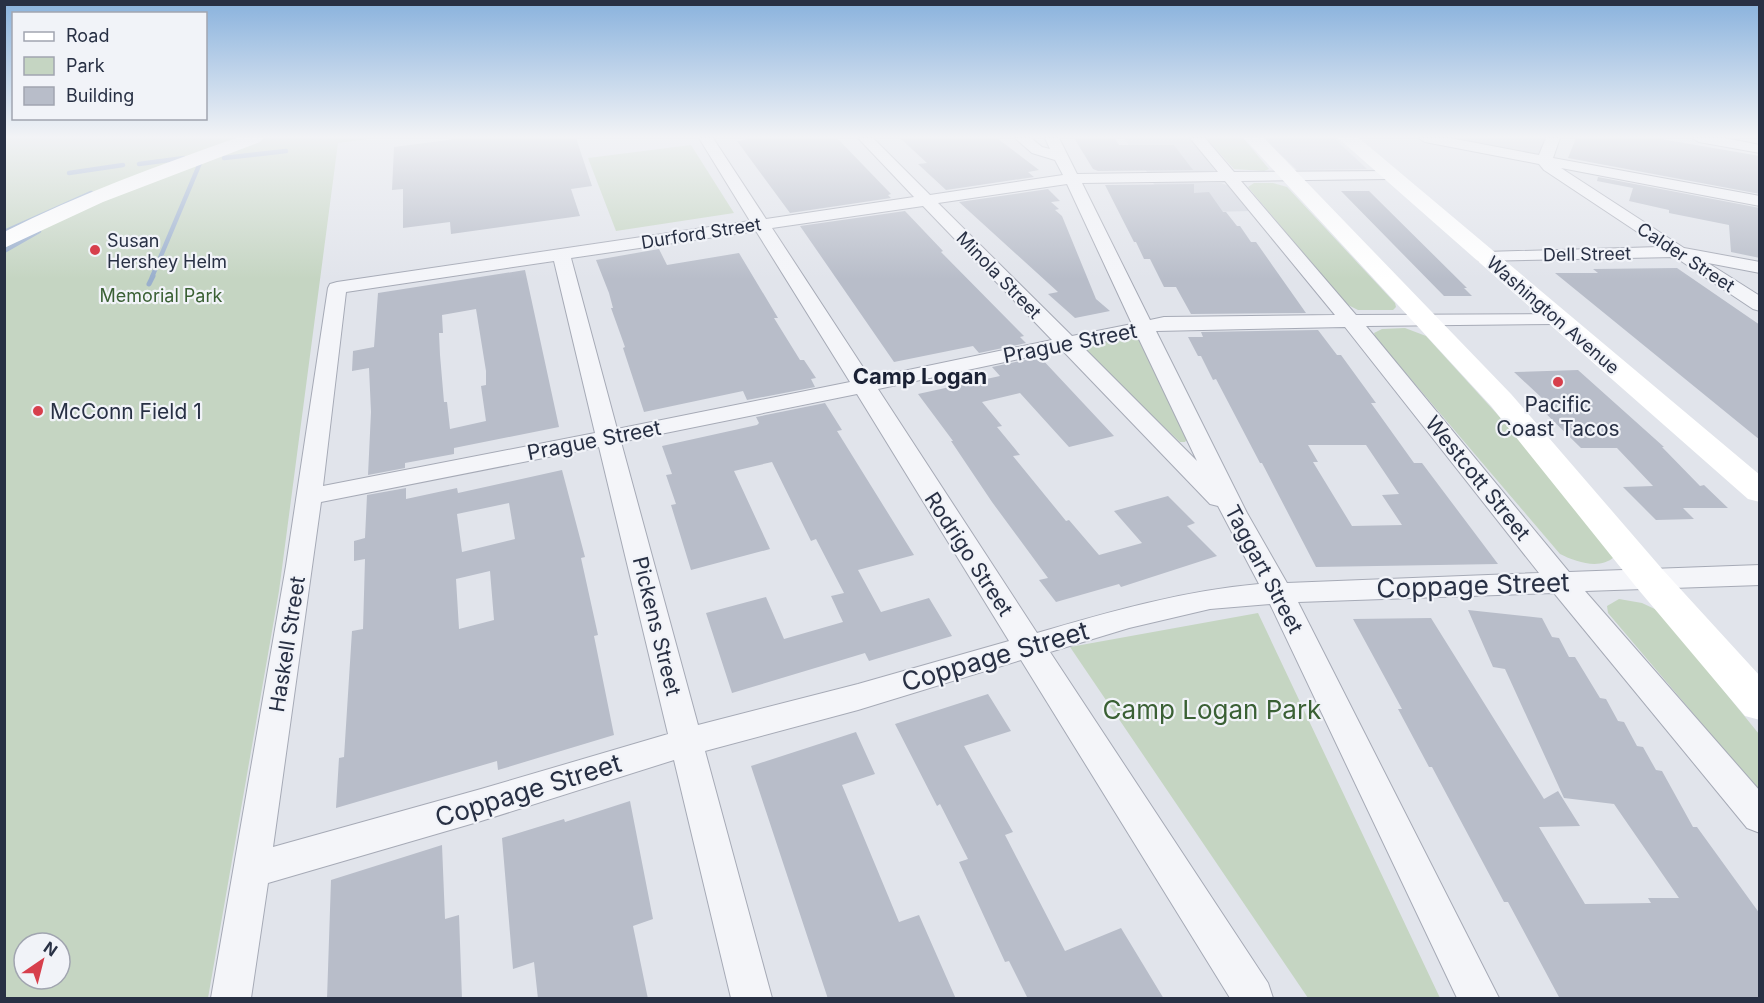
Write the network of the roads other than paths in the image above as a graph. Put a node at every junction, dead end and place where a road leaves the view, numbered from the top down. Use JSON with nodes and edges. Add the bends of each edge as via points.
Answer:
{"nodes":[{"id":1,"x":128,"y":185,"type":"edge"},
{"id":2,"x":735,"y":185,"type":"edge"},
{"id":3,"x":912,"y":185,"type":"edge"},
{"id":4,"x":975,"y":185,"type":"edge"},
{"id":5,"x":1074,"y":185,"type":"edge"},
{"id":6,"x":1235,"y":185,"type":"edge"},
{"id":7,"x":1297,"y":185,"type":"edge"},
{"id":8,"x":1402,"y":185,"type":"edge"},
{"id":9,"x":1576,"y":185,"type":"edge"},
{"id":10,"x":1673,"y":185,"type":"edge"},
{"id":11,"x":927,"y":200,"type":"junction"},
{"id":12,"x":1760,"y":201,"type":"edge"},
{"id":13,"x":760,"y":224,"type":"junction"},
{"id":14,"x":4,"y":241,"type":"edge"},
{"id":15,"x":1680,"y":252,"type":"junction"},
{"id":16,"x":561,"y":254,"type":"junction"},
{"id":17,"x":1485,"y":256,"type":"junction"},
{"id":18,"x":1760,"y":268,"type":"edge"},
{"id":19,"x":337,"y":288,"type":"joint"},
{"id":20,"x":1760,"y":305,"type":"edge"},
{"id":21,"x":1556,"y":318,"type":"junction"},
{"id":22,"x":1350,"y":320,"type":"junction"},
{"id":23,"x":1424,"y":320,"type":"junction"},
{"id":24,"x":1145,"y":328,"type":"junction"},
{"id":25,"x":1065,"y":344,"type":"junction"},
{"id":26,"x":861,"y":386,"type":"junction"},
{"id":27,"x":608,"y":436,"type":"junction"},
{"id":28,"x":1760,"y":492,"type":"edge"},
{"id":29,"x":308,"y":497,"type":"junction"},
{"id":30,"x":1234,"y":513,"type":"junction"},
{"id":31,"x":1760,"y":575,"type":"edge"},
{"id":32,"x":1650,"y":579,"type":"junction"},
{"id":33,"x":1561,"y":582,"type":"junction"},
{"id":34,"x":1278,"y":593,"type":"junction"},
{"id":35,"x":1028,"y":645,"type":"junction"},
{"id":36,"x":1760,"y":704,"type":"edge"},
{"id":37,"x":687,"y":742,"type":"junction"},
{"id":38,"x":1760,"y":817,"type":"edge"},
{"id":39,"x":252,"y":870,"type":"junction"},
{"id":40,"x":231,"y":999,"type":"edge"},
{"id":41,"x":752,"y":999,"type":"edge"},
{"id":42,"x":1253,"y":999,"type":"edge"},
{"id":43,"x":1478,"y":999,"type":"edge"}],
"edges":[{"from":1,"to":14,"type":"main road"},
{"from":2,"to":13,"type":"street","name":"Rodrigo Street"},
{"from":3,"to":11,"type":"street","name":"Minola Street"},
{"from":4,"to":11,"type":"street","name":"Durford Street"},
{"from":5,"to":24,"type":"street","name":"Taggart Street"},
{"from":6,"to":22,"type":"street","name":"Westcott Street"},
{"from":7,"to":23,"type":"main road"},
{"from":8,"to":17,"type":"main road","name":"Washington Avenue"},
{"from":9,"to":15,"type":"street","name":"Calder Street"},
{"from":10,"to":12,"type":"street"},
{"from":11,"to":13,"type":"street","name":"Durford Street"},
{"from":11,"to":25,"type":"street","name":"Minola Street"},
{"from":13,"to":16,"type":"street","name":"Durford Street"},
{"from":13,"to":26,"type":"street","name":"Rodrigo Street"},
{"from":15,"to":17,"type":"street","name":"Dell Street"},
{"from":15,"to":18,"type":"street","name":"Dell Street"},
{"from":15,"to":20,"type":"street","name":"Calder Street"},
{"from":16,"to":19,"type":"street","name":"Durford Street"},
{"from":16,"to":27,"type":"street","name":"Pickens Street"},
{"from":17,"to":21,"type":"main road","name":"Washington Avenue"},
{"from":19,"to":29,"type":"street","name":"Haskell Street"},
{"from":21,"to":23,"type":"street","name":"Prague Street"},
{"from":21,"to":28,"type":"main road","name":"Washington Avenue"},
{"from":22,"to":23,"type":"street","name":"Prague Street"},
{"from":22,"to":24,"type":"street","name":"Prague Street","via":[[1164,323]]},
{"from":22,"to":33,"type":"street","name":"Westcott Street"},
{"from":23,"to":32,"type":"main road","via":[[1501,400]]},
{"from":24,"to":25,"type":"street","name":"Prague Street"},
{"from":24,"to":30,"type":"street","name":"Taggart Street"},
{"from":25,"to":26,"type":"street","name":"Prague Street"},
{"from":25,"to":30,"type":"street","name":"Minola Street"},
{"from":26,"to":27,"type":"street","name":"Prague Street"},
{"from":26,"to":35,"type":"street","name":"Rodrigo Street"},
{"from":27,"to":29,"type":"street","name":"Prague Street"},
{"from":27,"to":37,"type":"street","name":"Pickens Street"},
{"from":29,"to":39,"type":"street","name":"Haskell Street"},
{"from":30,"to":34,"type":"street","name":"Taggart Street"},
{"from":31,"to":32,"type":"street","name":"Coppage Street"},
{"from":32,"to":33,"type":"street","name":"Coppage Street"},
{"from":32,"to":36,"type":"main road"},
{"from":33,"to":34,"type":"street","name":"Coppage Street"},
{"from":33,"to":38,"type":"street","name":"Westcott Street"},
{"from":34,"to":35,"type":"street","name":"Coppage Street","via":[[1210,598]]},
{"from":34,"to":43,"type":"street","name":"Taggart Street"},
{"from":35,"to":37,"type":"street","name":"Coppage Street","via":[[858,697]]},
{"from":35,"to":42,"type":"street","name":"Rodrigo Street"},
{"from":37,"to":39,"type":"street","name":"Coppage Street"},
{"from":37,"to":41,"type":"street","name":"Pickens Street"},
{"from":39,"to":40,"type":"street","name":"Haskell Street"}]}
